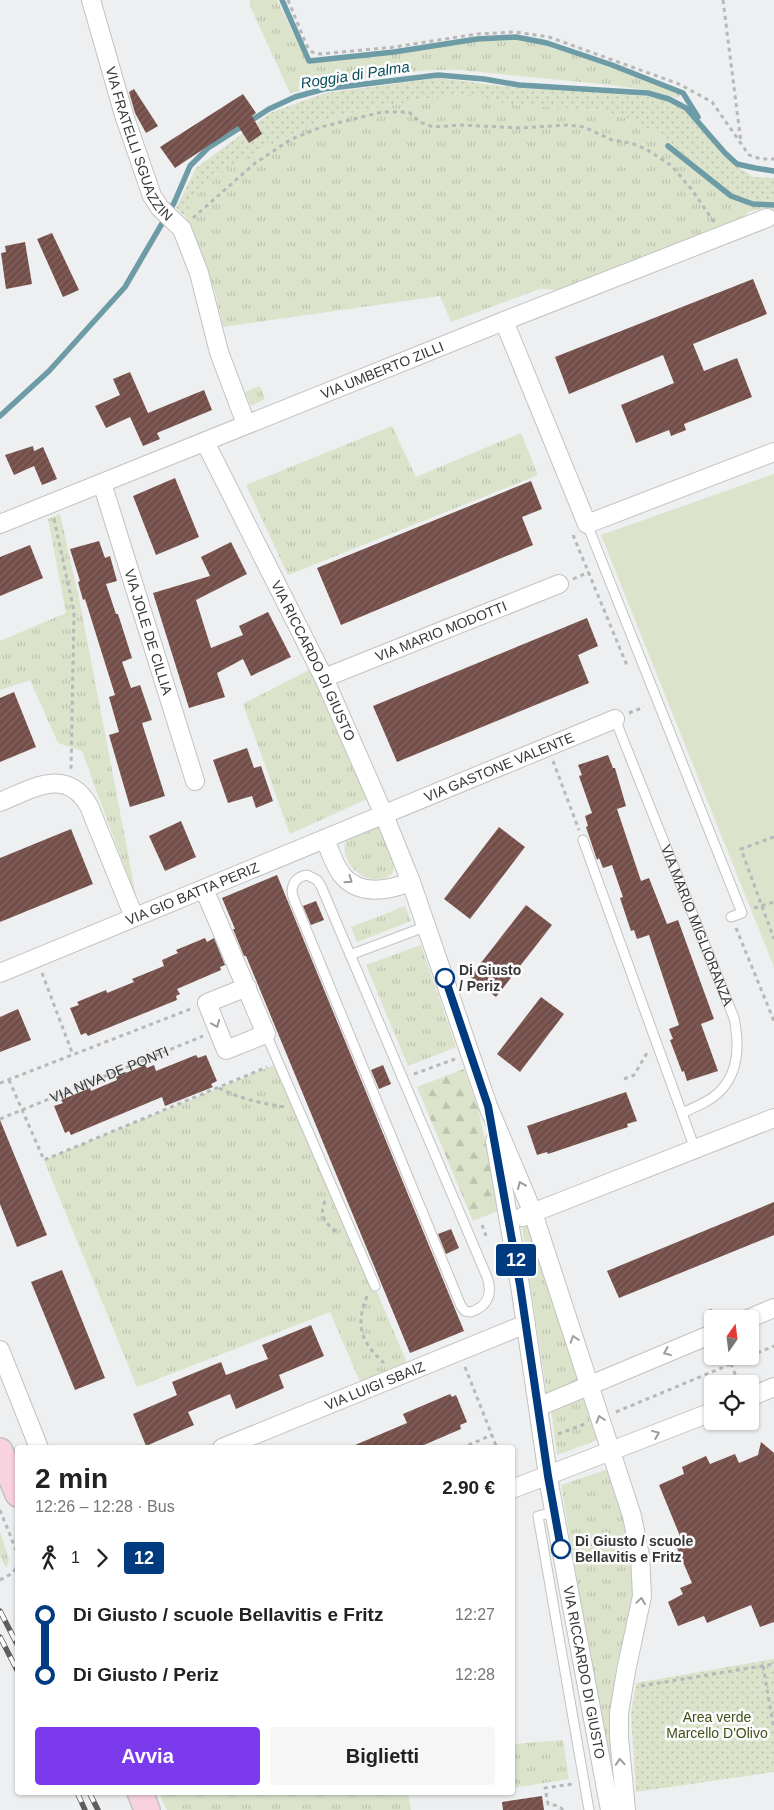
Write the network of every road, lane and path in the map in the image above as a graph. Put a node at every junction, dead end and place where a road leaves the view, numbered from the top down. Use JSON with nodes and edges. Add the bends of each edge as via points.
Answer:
{"nodes":[{"id":1,"x":91,"y":0,"type":"edge"},
{"id":2,"x":288,"y":0,"type":"edge"},
{"id":3,"x":723,"y":0,"type":"edge"},
{"id":4,"x":742,"y":145,"type":"junction"},
{"id":5,"x":774,"y":159,"type":"edge"},
{"id":6,"x":767,"y":218,"type":"dead end"},
{"id":7,"x":172,"y":219,"type":"junction"},
{"id":8,"x":720,"y":236,"type":"junction"},
{"id":9,"x":504,"y":321,"type":"junction"},
{"id":10,"x":246,"y":424,"type":"junction"},
{"id":11,"x":205,"y":442,"type":"junction"},
{"id":12,"x":774,"y":452,"type":"edge"},
{"id":13,"x":102,"y":483,"type":"junction"},
{"id":14,"x":51,"y":504,"type":"junction"},
{"id":15,"x":0,"y":524,"type":"edge"},
{"id":16,"x":587,"y":524,"type":"junction"},
{"id":17,"x":559,"y":584,"type":"dead end"},
{"id":18,"x":324,"y":678,"type":"junction"},
{"id":19,"x":615,"y":719,"type":"joint"},
{"id":20,"x":548,"y":747,"type":"junction"},
{"id":21,"x":195,"y":781,"type":"dead end"},
{"id":22,"x":71,"y":786,"type":"junction"},
{"id":23,"x":0,"y":802,"type":"edge"},
{"id":24,"x":384,"y":815,"type":"junction"},
{"id":25,"x":774,"y":837,"type":"edge"},
{"id":26,"x":325,"y":839,"type":"junction"},
{"id":27,"x":583,"y":840,"type":"joint"},
{"id":28,"x":411,"y":882,"type":"junction"},
{"id":29,"x":204,"y":889,"type":"junction"},
{"id":30,"x":774,"y":902,"type":"edge"},
{"id":31,"x":762,"y":905,"type":"junction"},
{"id":32,"x":751,"y":909,"type":"dead end"},
{"id":33,"x":134,"y":917,"type":"junction"},
{"id":34,"x":731,"y":917,"type":"dead end"},
{"id":35,"x":427,"y":926,"type":"junction"},
{"id":36,"x":774,"y":939,"type":"edge"},
{"id":37,"x":350,"y":954,"type":"junction"},
{"id":38,"x":36,"y":958,"type":"junction"},
{"id":39,"x":0,"y":973,"type":"edge"},
{"id":40,"x":247,"y":987,"type":"junction"},
{"id":41,"x":207,"y":1003,"type":"junction"},
{"id":42,"x":218,"y":1030,"type":"junction"},
{"id":43,"x":266,"y":1034,"type":"junction"},
{"id":44,"x":655,"y":1040,"type":"junction"},
{"id":45,"x":73,"y":1055,"type":"junction"},
{"id":46,"x":460,"y":1057,"type":"dead end"},
{"id":47,"x":268,"y":1067,"type":"dead end"},
{"id":48,"x":624,"y":1078,"type":"dead end"},
{"id":49,"x":403,"y":1079,"type":"junction"},
{"id":50,"x":9,"y":1080,"type":"junction"},
{"id":51,"x":0,"y":1083,"type":"edge"},
{"id":52,"x":218,"y":1088,"type":"junction"},
{"id":53,"x":488,"y":1106,"type":"junction"},
{"id":54,"x":288,"y":1107,"type":"dead end"},
{"id":55,"x":22,"y":1110,"type":"junction"},
{"id":56,"x":682,"y":1113,"type":"junction"},
{"id":57,"x":774,"y":1118,"type":"edge"},
{"id":58,"x":0,"y":1119,"type":"edge"},
{"id":59,"x":695,"y":1149,"type":"junction"},
{"id":60,"x":533,"y":1213,"type":"junction"},
{"id":61,"x":510,"y":1222,"type":"junction"},
{"id":62,"x":376,"y":1286,"type":"dead end"},
{"id":63,"x":774,"y":1308,"type":"edge"},
{"id":64,"x":759,"y":1314,"type":"edge"},
{"id":65,"x":526,"y":1324,"type":"junction"},
{"id":66,"x":704,"y":1337,"type":"edge"},
{"id":67,"x":774,"y":1346,"type":"edge"},
{"id":68,"x":0,"y":1350,"type":"edge"},
{"id":69,"x":759,"y":1352,"type":"edge"},
{"id":70,"x":462,"y":1359,"type":"dead end"},
{"id":71,"x":729,"y":1365,"type":"edge"},
{"id":72,"x":588,"y":1385,"type":"junction"},
{"id":73,"x":774,"y":1387,"type":"edge"},
{"id":74,"x":759,"y":1393,"type":"edge"},
{"id":75,"x":538,"y":1407,"type":"junction"},
{"id":76,"x":613,"y":1413,"type":"dead end"},
{"id":77,"x":704,"y":1415,"type":"edge"},
{"id":78,"x":591,"y":1422,"type":"dead end"},
{"id":79,"x":492,"y":1435,"type":"junction"},
{"id":80,"x":554,"y":1436,"type":"dead end"},
{"id":81,"x":38,"y":1445,"type":"edge"},
{"id":82,"x":229,"y":1445,"type":"edge"},
{"id":83,"x":468,"y":1445,"type":"edge"},
{"id":84,"x":496,"y":1445,"type":"edge"},
{"id":85,"x":0,"y":1452,"type":"edge"},
{"id":86,"x":611,"y":1452,"type":"junction"},
{"id":87,"x":548,"y":1476,"type":"junction"},
{"id":88,"x":15,"y":1487,"type":"edge"},
{"id":89,"x":515,"y":1488,"type":"edge"},
{"id":90,"x":0,"y":1510,"type":"edge"},
{"id":91,"x":554,"y":1512,"type":"junction"},
{"id":92,"x":15,"y":1548,"type":"edge"},
{"id":93,"x":15,"y":1569,"type":"edge"},
{"id":94,"x":0,"y":1580,"type":"edge"},
{"id":95,"x":774,"y":1664,"type":"edge"},
{"id":96,"x":763,"y":1666,"type":"junction"},
{"id":97,"x":640,"y":1686,"type":"dead end"},
{"id":98,"x":774,"y":1729,"type":"edge"},
{"id":99,"x":595,"y":1732,"type":"junction"},
{"id":100,"x":576,"y":1736,"type":"junction"},
{"id":101,"x":572,"y":1784,"type":"dead end"},
{"id":102,"x":141,"y":1795,"type":"edge"},
{"id":103,"x":147,"y":1810,"type":"edge"},
{"id":104,"x":563,"y":1810,"type":"edge"},
{"id":105,"x":589,"y":1810,"type":"edge"},
{"id":106,"x":610,"y":1810,"type":"edge"},
{"id":107,"x":626,"y":1810,"type":"edge"}],
"edges":[{"from":1,"to":7,"type":"street","name":"VIA FRATELLI SGUAZZIN","via":[[124,115],[152,196]]},
{"from":2,"to":4,"type":"path","via":[[307,46],[320,54],[477,34],[515,32],[549,37],[679,84],[712,102]]},
{"from":3,"to":4,"type":"path"},
{"from":4,"to":5,"type":"path","via":[[749,155]]},
{"from":6,"to":8,"type":"street","name":"VIA UMBERTO ZILLI"},
{"from":7,"to":8,"type":"path","via":[[206,206],[254,164],[290,140],[321,127],[382,112],[409,112],[420,122],[433,127],[584,126],[612,140],[638,146],[672,166],[712,219]]},
{"from":7,"to":10,"type":"street","name":"VIA FRATELLI SGUAZZIN","via":[[199,273],[218,352]]},
{"from":8,"to":9,"type":"street","name":"VIA UMBERTO ZILLI"},
{"from":9,"to":10,"type":"street","name":"VIA UMBERTO ZILLI"},
{"from":9,"to":16,"type":"street"},
{"from":10,"to":11,"type":"street","name":"VIA UMBERTO ZILLI"},
{"from":11,"to":13,"type":"street","name":"VIA UMBERTO ZILLI"},
{"from":11,"to":18,"type":"street","name":"VIA RICCARDO DI GIUSTO"},
{"from":12,"to":16,"type":"street"},
{"from":13,"to":14,"type":"street","name":"VIA UMBERTO ZILLI"},
{"from":13,"to":21,"type":"street","name":"VIA JOLE DE CILLIA"},
{"from":14,"to":15,"type":"street","name":"VIA UMBERTO ZILLI"},
{"from":14,"to":22,"type":"path","via":[[74,611]]},
{"from":16,"to":34,"type":"lane","via":[[742,913]]},
{"from":17,"to":18,"type":"street","name":"VIA MARIO MODOTTI"},
{"from":18,"to":24,"type":"street","name":"VIA RICCARDO DI GIUSTO"},
{"from":19,"to":20,"type":"street","name":"VIA GASTONE VALENTE"},
{"from":19,"to":56,"type":"lane","name":"VIA MARIO MIGLIORANZA","via":[[738,1034],[735,1064],[722,1090]]},
{"from":20,"to":24,"type":"street","name":"VIA GASTONE VALENTE"},
{"from":20,"to":27,"type":"path"},
{"from":22,"to":23,"type":"street","via":[[57,782],[44,784]]},
{"from":22,"to":33,"type":"street","via":[[83,795],[89,806]]},
{"from":24,"to":26,"type":"street","name":"VIA GIO BATTA PERIZ"},
{"from":24,"to":28,"type":"street","name":"VIA RICCARDO DI GIUSTO"},
{"from":25,"to":31,"type":"path","via":[[741,849]]},
{"from":26,"to":28,"type":"street","one_way":true,"via":[[342,876],[353,884],[379,891]]},
{"from":26,"to":29,"type":"street","name":"VIA GIO BATTA PERIZ"},
{"from":27,"to":44,"type":"lane"},
{"from":28,"to":35,"type":"street","name":"VIA RICCARDO DI GIUSTO"},
{"from":29,"to":33,"type":"street","name":"VIA GIO BATTA PERIZ"},
{"from":29,"to":40,"type":"street"},
{"from":30,"to":31,"type":"path"},
{"from":31,"to":32,"type":"path"},
{"from":31,"to":36,"type":"path"},
{"from":33,"to":38,"type":"street","name":"VIA GIO BATTA PERIZ"},
{"from":35,"to":37,"type":"lane"},
{"from":35,"to":53,"type":"street","name":"VIA RICCARDO DI GIUSTO"},
{"from":37,"to":49,"type":"lane"},
{"from":37,"to":49,"type":"lane","via":[[317,880],[307,875],[297,879],[292,887],[293,898],[461,1306],[471,1312],[484,1305],[490,1285]]},
{"from":38,"to":39,"type":"street","name":"VIA GIO BATTA PERIZ"},
{"from":38,"to":45,"type":"path"},
{"from":40,"to":41,"type":"street"},
{"from":40,"to":43,"type":"street"},
{"from":41,"to":42,"type":"street","one_way":true},
{"from":41,"to":45,"type":"path"},
{"from":42,"to":43,"type":"street","via":[[226,1050]]},
{"from":42,"to":55,"type":"path","name":"VIA NIVA DE PONTI"},
{"from":43,"to":62,"type":"lane"},
{"from":44,"to":48,"type":"path","via":[[634,1075]]},
{"from":44,"to":56,"type":"lane"},
{"from":45,"to":50,"type":"path"},
{"from":46,"to":49,"type":"path"},
{"from":47,"to":52,"type":"path"},
{"from":50,"to":51,"type":"path"},
{"from":50,"to":55,"type":"path"},
{"from":52,"to":54,"type":"path","via":[[255,1102]]},
{"from":52,"to":55,"type":"path","via":[[44,1160]]},
{"from":60,"to":53,"type":"street","name":"VIA RICCARDO DI GIUSTO","one_way":true},
{"from":53,"to":61,"type":"street","name":"VIA RICCARDO DI GIUSTO"},
{"from":55,"to":58,"type":"path","name":"VIA NIVA DE PONTI"},
{"from":56,"to":59,"type":"lane"},
{"from":57,"to":59,"type":"street"},
{"from":59,"to":60,"type":"street"},
{"from":60,"to":61,"type":"street"},
{"from":72,"to":60,"type":"street","name":"VIA RICCARDO DI GIUSTO","one_way":true},
{"from":61,"to":65,"type":"street","name":"VIA RICCARDO DI GIUSTO"},
{"from":63,"to":64,"type":"street"},
{"from":65,"to":75,"type":"street","name":"VIA RICCARDO DI GIUSTO"},
{"from":65,"to":82,"type":"street","name":"VIA LUIGI SBAIZ"},
{"from":66,"to":72,"type":"street","one_way":true},
{"from":67,"to":69,"type":"path"},
{"from":68,"to":81,"type":"street"},
{"from":70,"to":79,"type":"path"},
{"from":71,"to":76,"type":"path"},
{"from":72,"to":75,"type":"street"},
{"from":86,"to":72,"type":"street","name":"VIA RICCARDO DI GIUSTO","one_way":true},
{"from":73,"to":74,"type":"street"},
{"from":75,"to":87,"type":"street","name":"VIA RICCARDO DI GIUSTO"},
{"from":86,"to":77,"type":"street","one_way":true},
{"from":78,"to":80,"type":"path"},
{"from":79,"to":83,"type":"path"},
{"from":79,"to":84,"type":"path"},
{"from":85,"to":88,"type":"street"},
{"from":86,"to":87,"type":"street"},
{"from":107,"to":86,"type":"street","name":"VIA RICCARDO DI GIUSTO","one_way":true,"via":[[619,1738],[620,1713],[641,1601],[642,1579],[637,1537]]},
{"from":87,"to":89,"type":"street"},
{"from":87,"to":91,"type":"street","name":"VIA RICCARDO DI GIUSTO"},
{"from":90,"to":92,"type":"path"},
{"from":91,"to":99,"type":"street","name":"VIA RICCARDO DI GIUSTO"},
{"from":91,"to":100,"type":"lane","via":[[538,1516]]},
{"from":93,"to":94,"type":"path"},
{"from":95,"to":96,"type":"path"},
{"from":96,"to":97,"type":"path"},
{"from":96,"to":98,"type":"path"},
{"from":99,"to":100,"type":"lane"},
{"from":99,"to":106,"type":"street","name":"VIA RICCARDO DI GIUSTO"},
{"from":100,"to":105,"type":"lane"},
{"from":101,"to":104,"type":"path","via":[[545,1788],[548,1804]]},
{"from":102,"to":103,"type":"street"}]}
